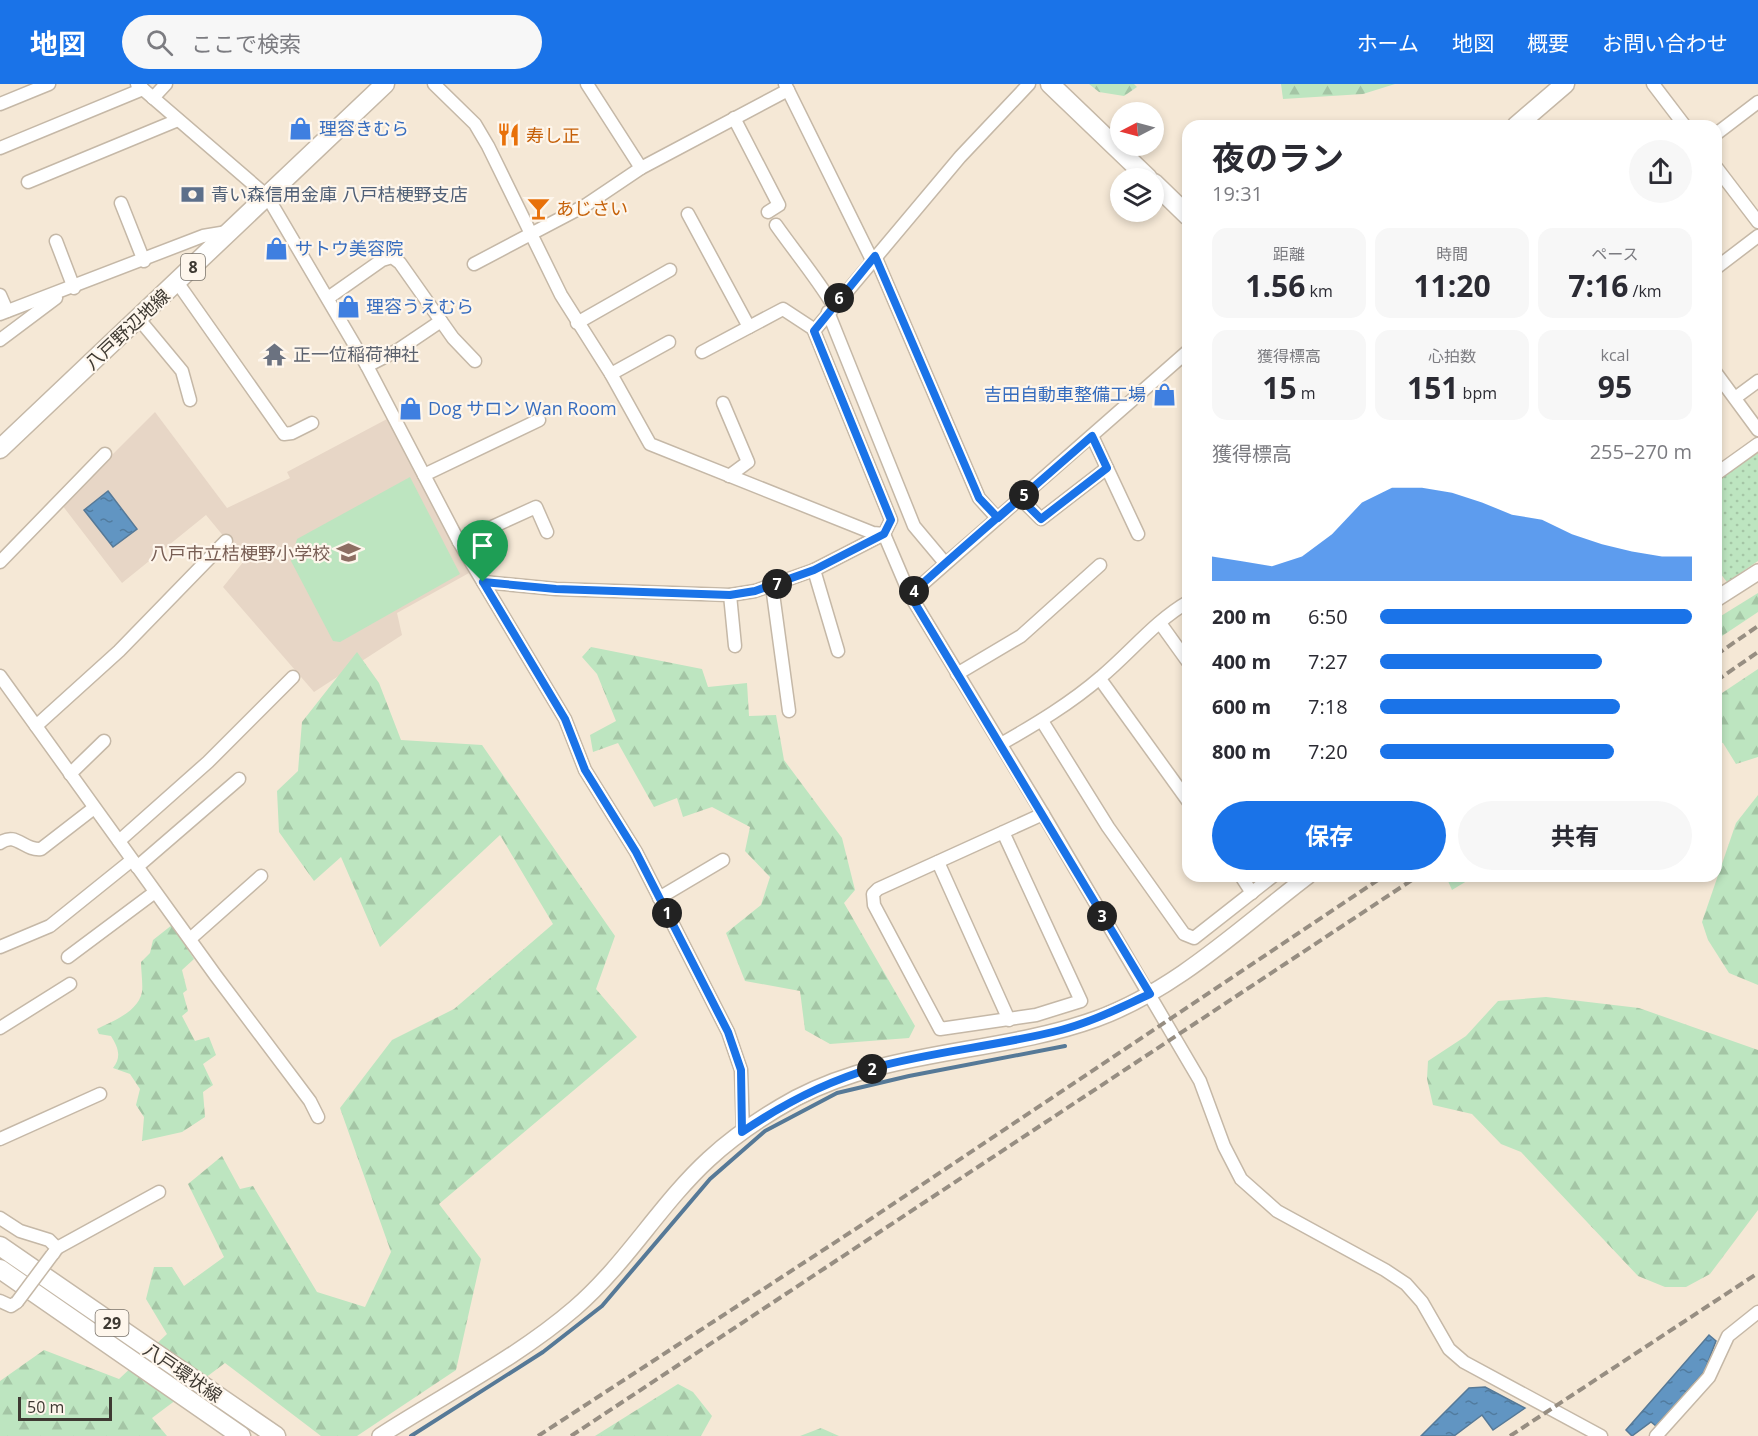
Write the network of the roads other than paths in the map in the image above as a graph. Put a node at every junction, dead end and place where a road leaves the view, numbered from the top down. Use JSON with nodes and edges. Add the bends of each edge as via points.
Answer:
{"nodes":[{"id":1,"x":49,"y":84,"type":"edge"},
{"id":2,"x":166,"y":84,"type":"edge"},
{"id":3,"x":385,"y":84,"type":"edge"},
{"id":4,"x":434,"y":84,"type":"edge"},
{"id":5,"x":587,"y":84,"type":"edge"},
{"id":6,"x":1029,"y":84,"type":"edge"},
{"id":7,"x":1050,"y":84,"type":"edge"},
{"id":8,"x":1565,"y":84,"type":"edge"},
{"id":9,"x":1653,"y":84,"type":"edge"},
{"id":10,"x":140,"y":86,"type":"edge"},
{"id":11,"x":787,"y":87,"type":"edge"},
{"id":12,"x":153,"y":98,"type":"junction"},
{"id":13,"x":1758,"y":102,"type":"edge"},
{"id":14,"x":0,"y":104,"type":"edge"},
{"id":15,"x":734,"y":118,"type":"junction"},
{"id":16,"x":178,"y":120,"type":"junction"},
{"id":17,"x":1527,"y":120,"type":"edge"},
{"id":18,"x":1680,"y":120,"type":"edge"},
{"id":19,"x":1722,"y":129,"type":"edge"},
{"id":20,"x":0,"y":148,"type":"edge"},
{"id":21,"x":641,"y":168,"type":"junction"},
{"id":22,"x":1138,"y":168,"type":"edge"},
{"id":23,"x":1722,"y":175,"type":"edge"},
{"id":24,"x":28,"y":182,"type":"dead end"},
{"id":25,"x":1164,"y":193,"type":"edge"},
{"id":26,"x":267,"y":196,"type":"junction"},
{"id":27,"x":121,"y":203,"type":"dead end"},
{"id":28,"x":1182,"y":210,"type":"edge"},
{"id":29,"x":768,"y":212,"type":"dead end"},
{"id":30,"x":688,"y":214,"type":"dead end"},
{"id":31,"x":1758,"y":222,"type":"edge"},
{"id":32,"x":776,"y":225,"type":"dead end"},
{"id":33,"x":231,"y":231,"type":"junction"},
{"id":34,"x":531,"y":233,"type":"junction"},
{"id":35,"x":1758,"y":236,"type":"edge"},
{"id":36,"x":56,"y":241,"type":"dead end"},
{"id":37,"x":874,"y":258,"type":"junction"},
{"id":38,"x":144,"y":261,"type":"junction"},
{"id":39,"x":1722,"y":263,"type":"edge"},
{"id":40,"x":474,"y":264,"type":"dead end"},
{"id":41,"x":670,"y":270,"type":"dead end"},
{"id":42,"x":177,"y":282,"type":"junction"},
{"id":43,"x":69,"y":290,"type":"junction"},
{"id":44,"x":0,"y":295,"type":"edge"},
{"id":45,"x":328,"y":298,"type":"junction"},
{"id":46,"x":830,"y":309,"type":"junction"},
{"id":47,"x":3,"y":313,"type":"edge"},
{"id":48,"x":138,"y":318,"type":"junction"},
{"id":49,"x":441,"y":321,"type":"junction"},
{"id":50,"x":577,"y":323,"type":"junction"},
{"id":51,"x":749,"y":327,"type":"junction"},
{"id":52,"x":815,"y":330,"type":"junction"},
{"id":53,"x":0,"y":340,"type":"edge"},
{"id":54,"x":669,"y":342,"type":"dead end"},
{"id":55,"x":702,"y":352,"type":"dead end"},
{"id":56,"x":1182,"y":356,"type":"edge"},
{"id":57,"x":475,"y":361,"type":"dead end"},
{"id":58,"x":367,"y":366,"type":"junction"},
{"id":59,"x":611,"y":374,"type":"junction"},
{"id":60,"x":1722,"y":381,"type":"edge"},
{"id":61,"x":1758,"y":381,"type":"edge"},
{"id":62,"x":1735,"y":398,"type":"junction"},
{"id":63,"x":190,"y":400,"type":"dead end"},
{"id":64,"x":723,"y":403,"type":"dead end"},
{"id":65,"x":539,"y":420,"type":"dead end"},
{"id":66,"x":312,"y":423,"type":"dead end"},
{"id":67,"x":1758,"y":430,"type":"edge"},
{"id":68,"x":1092,"y":436,"type":"junction"},
{"id":69,"x":1758,"y":444,"type":"edge"},
{"id":70,"x":0,"y":449,"type":"edge"},
{"id":71,"x":105,"y":454,"type":"dead end"},
{"id":72,"x":1107,"y":468,"type":"junction"},
{"id":73,"x":1722,"y":470,"type":"edge"},
{"id":74,"x":424,"y":475,"type":"junction"},
{"id":75,"x":729,"y":476,"type":"junction"},
{"id":76,"x":1020,"y":498,"type":"junction"},
{"id":77,"x":998,"y":518,"type":"junction"},
{"id":78,"x":547,"y":532,"type":"dead end"},
{"id":79,"x":884,"y":534,"type":"junction"},
{"id":80,"x":1138,"y":534,"type":"dead end"},
{"id":81,"x":226,"y":541,"type":"dead end"},
{"id":82,"x":459,"y":542,"type":"junction"},
{"id":83,"x":0,"y":562,"type":"edge"},
{"id":84,"x":945,"y":563,"type":"junction"},
{"id":85,"x":1100,"y":565,"type":"dead end"},
{"id":86,"x":814,"y":570,"type":"junction"},
{"id":87,"x":1758,"y":572,"type":"edge"},
{"id":88,"x":483,"y":582,"type":"junction"},
{"id":89,"x":772,"y":586,"type":"junction"},
{"id":90,"x":730,"y":595,"type":"junction"},
{"id":91,"x":910,"y":595,"type":"junction"},
{"id":92,"x":1722,"y":595,"type":"edge"},
{"id":93,"x":1182,"y":606,"type":"edge"},
{"id":94,"x":1160,"y":623,"type":"junction"},
{"id":95,"x":735,"y":646,"type":"dead end"},
{"id":96,"x":838,"y":651,"type":"dead end"},
{"id":97,"x":1182,"y":654,"type":"edge"},
{"id":98,"x":957,"y":674,"type":"junction"},
{"id":99,"x":0,"y":676,"type":"edge"},
{"id":100,"x":293,"y":677,"type":"dead end"},
{"id":101,"x":1100,"y":678,"type":"junction"},
{"id":102,"x":789,"y":711,"type":"dead end"},
{"id":103,"x":1042,"y":721,"type":"junction"},
{"id":104,"x":36,"y":726,"type":"junction"},
{"id":105,"x":104,"y":741,"type":"dead end"},
{"id":106,"x":1001,"y":744,"type":"junction"},
{"id":107,"x":70,"y":774,"type":"junction"},
{"id":108,"x":239,"y":779,"type":"dead end"},
{"id":109,"x":1182,"y":793,"type":"edge"},
{"id":110,"x":94,"y":808,"type":"junction"},
{"id":111,"x":1043,"y":814,"type":"junction"},
{"id":112,"x":1003,"y":832,"type":"junction"},
{"id":113,"x":119,"y":841,"type":"junction"},
{"id":114,"x":0,"y":843,"type":"edge"},
{"id":115,"x":723,"y":860,"type":"dead end"},
{"id":116,"x":938,"y":862,"type":"junction"},
{"id":117,"x":134,"y":863,"type":"junction"},
{"id":118,"x":261,"y":876,"type":"dead end"},
{"id":119,"x":1245,"y":882,"type":"edge"},
{"id":120,"x":1266,"y":882,"type":"edge"},
{"id":121,"x":1300,"y":882,"type":"edge"},
{"id":122,"x":155,"y":892,"type":"junction"},
{"id":123,"x":1252,"y":893,"type":"junction"},
{"id":124,"x":659,"y":898,"type":"junction"},
{"id":125,"x":190,"y":939,"type":"junction"},
{"id":126,"x":0,"y":947,"type":"edge"},
{"id":127,"x":68,"y":957,"type":"dead end"},
{"id":128,"x":70,"y":984,"type":"dead end"},
{"id":129,"x":1150,"y":994,"type":"junction"},
{"id":130,"x":1009,"y":1020,"type":"junction"},
{"id":131,"x":0,"y":1028,"type":"edge"},
{"id":132,"x":100,"y":1094,"type":"dead end"},
{"id":133,"x":318,"y":1117,"type":"dead end"},
{"id":134,"x":742,"y":1132,"type":"junction"},
{"id":135,"x":0,"y":1139,"type":"edge"},
{"id":136,"x":159,"y":1192,"type":"dead end"},
{"id":137,"x":0,"y":1218,"type":"edge"},
{"id":138,"x":0,"y":1231,"type":"edge"},
{"id":139,"x":0,"y":1246,"type":"edge"},
{"id":140,"x":54,"y":1251,"type":"junction"},
{"id":141,"x":0,"y":1269,"type":"edge"},
{"id":142,"x":0,"y":1278,"type":"edge"},
{"id":143,"x":0,"y":1301,"type":"edge"},
{"id":144,"x":1758,"y":1312,"type":"edge"},
{"id":145,"x":121,"y":1352,"type":"junction"},
{"id":146,"x":154,"y":1352,"type":"junction"},
{"id":147,"x":241,"y":1436,"type":"edge"},
{"id":148,"x":276,"y":1436,"type":"edge"},
{"id":149,"x":380,"y":1436,"type":"edge"},
{"id":150,"x":1601,"y":1436,"type":"edge"},
{"id":151,"x":1656,"y":1436,"type":"edge"}],
"edges":[{"from":1,"to":14,"type":"street"},
{"from":2,"to":12,"type":"street"},
{"from":3,"to":26,"type":"main road","name":"八戸野辺地線","number":"8"},
{"from":4,"to":34,"type":"street","via":[[475,124]]},
{"from":5,"to":21,"type":"street"},
{"from":6,"to":37,"type":"street"},
{"from":7,"to":22,"type":"main road"},
{"from":8,"to":17,"type":"main road"},
{"from":9,"to":18,"type":"street"},
{"from":10,"to":12,"type":"street"},
{"from":10,"to":20,"type":"street"},
{"from":11,"to":15,"type":"street"},
{"from":11,"to":37,"type":"street"},
{"from":12,"to":16,"type":"street"},
{"from":13,"to":19,"type":"street"},
{"from":15,"to":21,"type":"street"},
{"from":15,"to":29,"type":"street","via":[[779,205]]},
{"from":16,"to":24,"type":"street"},
{"from":16,"to":26,"type":"street"},
{"from":21,"to":34,"type":"street","via":[[586,205]]},
{"from":23,"to":31,"type":"street"},
{"from":25,"to":28,"type":"main road"},
{"from":26,"to":33,"type":"main road","name":"八戸野辺地線","number":"8"},
{"from":26,"to":45,"type":"street"},
{"from":27,"to":38,"type":"street"},
{"from":30,"to":51,"type":"street"},
{"from":32,"to":46,"type":"street","via":[[812,270]]},
{"from":33,"to":38,"type":"street","via":[[203,236]]},
{"from":33,"to":42,"type":"main road","name":"八戸野辺地線","number":"8"},
{"from":34,"to":40,"type":"street"},
{"from":34,"to":50,"type":"street"},
{"from":35,"to":39,"type":"street"},
{"from":36,"to":43,"type":"street"},
{"from":37,"to":46,"type":"street"},
{"from":37,"to":77,"type":"street","via":[[979,498]]},
{"from":38,"to":43,"type":"street"},
{"from":41,"to":50,"type":"street"},
{"from":42,"to":48,"type":"main road","name":"八戸野辺地線","number":"8"},
{"from":42,"to":66,"type":"street","via":[[284,434]]},
{"from":43,"to":47,"type":"street"},
{"from":43,"to":53,"type":"street"},
{"from":44,"to":47,"type":"street"},
{"from":45,"to":49,"type":"street","via":[[392,257]]},
{"from":45,"to":58,"type":"street"},
{"from":46,"to":52,"type":"street"},
{"from":46,"to":84,"type":"street","via":[[914,526]]},
{"from":48,"to":63,"type":"street","via":[[182,371]]},
{"from":48,"to":70,"type":"main road","name":"八戸野辺地線","number":"8"},
{"from":49,"to":57,"type":"street"},
{"from":49,"to":58,"type":"street"},
{"from":50,"to":59,"type":"street"},
{"from":51,"to":52,"type":"street","via":[[783,309]]},
{"from":51,"to":55,"type":"street"},
{"from":52,"to":79,"type":"street","via":[[891,520]]},
{"from":54,"to":59,"type":"street"},
{"from":56,"to":68,"type":"street"},
{"from":58,"to":74,"type":"street"},
{"from":59,"to":75,"type":"street","via":[[650,444]]},
{"from":60,"to":62,"type":"street"},
{"from":61,"to":62,"type":"street"},
{"from":62,"to":67,"type":"street"},
{"from":64,"to":75,"type":"street","via":[[748,462]]},
{"from":65,"to":74,"type":"street"},
{"from":68,"to":72,"type":"street"},
{"from":68,"to":76,"type":"street"},
{"from":69,"to":73,"type":"street"},
{"from":71,"to":83,"type":"street"},
{"from":72,"to":76,"type":"street","via":[[1041,519]]},
{"from":72,"to":80,"type":"street"},
{"from":74,"to":82,"type":"street"},
{"from":75,"to":79,"type":"street"},
{"from":76,"to":77,"type":"street"},
{"from":77,"to":84,"type":"street"},
{"from":78,"to":82,"type":"street","via":[[536,507]]},
{"from":79,"to":86,"type":"street"},
{"from":79,"to":91,"type":"street"},
{"from":81,"to":104,"type":"street","via":[[119,651]]},
{"from":82,"to":88,"type":"street"},
{"from":84,"to":91,"type":"street"},
{"from":85,"to":98,"type":"street","via":[[1021,636]]},
{"from":86,"to":89,"type":"street"},
{"from":86,"to":96,"type":"street"},
{"from":87,"to":92,"type":"street"},
{"from":88,"to":90,"type":"street","via":[[556,589]]},
{"from":88,"to":124,"type":"street","via":[[560,710],[585,770],[636,852]]},
{"from":89,"to":90,"type":"street"},
{"from":89,"to":102,"type":"street"},
{"from":90,"to":95,"type":"street"},
{"from":91,"to":98,"type":"street"},
{"from":93,"to":94,"type":"street"},
{"from":94,"to":97,"type":"street"},
{"from":94,"to":101,"type":"street"},
{"from":98,"to":106,"type":"street"},
{"from":99,"to":104,"type":"street"},
{"from":100,"to":113,"type":"street","via":[[208,762]]},
{"from":101,"to":103,"type":"street"},
{"from":101,"to":109,"type":"street"},
{"from":103,"to":106,"type":"street"},
{"from":103,"to":123,"type":"street","via":[[1115,836],[1184,934],[1194,938]]},
{"from":104,"to":107,"type":"street"},
{"from":105,"to":107,"type":"street"},
{"from":106,"to":111,"type":"street"},
{"from":107,"to":110,"type":"street"},
{"from":108,"to":117,"type":"street"},
{"from":110,"to":113,"type":"street"},
{"from":110,"to":114,"type":"street","via":[[41,849],[35,850],[15,838]]},
{"from":111,"to":112,"type":"street"},
{"from":111,"to":129,"type":"street"},
{"from":112,"to":116,"type":"street"},
{"from":112,"to":130,"type":"street","via":[[1081,1001]]},
{"from":113,"to":117,"type":"street"},
{"from":115,"to":124,"type":"street"},
{"from":116,"to":130,"type":"street"},
{"from":116,"to":130,"type":"street","via":[[878,889],[873,894],[874,905],[940,1029]]},
{"from":117,"to":122,"type":"street"},
{"from":117,"to":126,"type":"street","via":[[50,926]]},
{"from":118,"to":125,"type":"street"},
{"from":119,"to":123,"type":"street"},
{"from":120,"to":123,"type":"street"},
{"from":121,"to":129,"type":"street"},
{"from":122,"to":125,"type":"street"},
{"from":122,"to":127,"type":"street"},
{"from":124,"to":134,"type":"street","via":[[728,1032],[741,1070]]},
{"from":125,"to":133,"type":"street"},
{"from":128,"to":131,"type":"street"},
{"from":129,"to":134,"type":"street","via":[[1062,1030],[875,1068],[842,1079],[798,1097]]},
{"from":129,"to":150,"type":"street","via":[[1200,1081],[1241,1179],[1258,1196],[1277,1211],[1406,1284],[1422,1302],[1449,1349],[1464,1362]]},
{"from":132,"to":135,"type":"street"},
{"from":134,"to":149,"type":"street","via":[[708,1160],[576,1308],[537,1338]]},
{"from":136,"to":140,"type":"street"},
{"from":137,"to":140,"type":"street","via":[[21,1231],[49,1240]]},
{"from":138,"to":146,"type":"main road","number":"29"},
{"from":139,"to":146,"type":"main road","name":"八戸環状線","number":"29"},
{"from":140,"to":143,"type":"street","bridge":true,"via":[[17,1302],[10,1306]]},
{"from":141,"to":145,"type":"main road","name":"八戸環状線","number":"29"},
{"from":142,"to":145,"type":"main road","number":"29"},
{"from":144,"to":151,"type":"street","via":[[1728,1336],[1709,1377]]},
{"from":145,"to":147,"type":"main road","name":"八戸環状線","number":"29"},
{"from":146,"to":148,"type":"main road","name":"八戸環状線","number":"29"}]}
